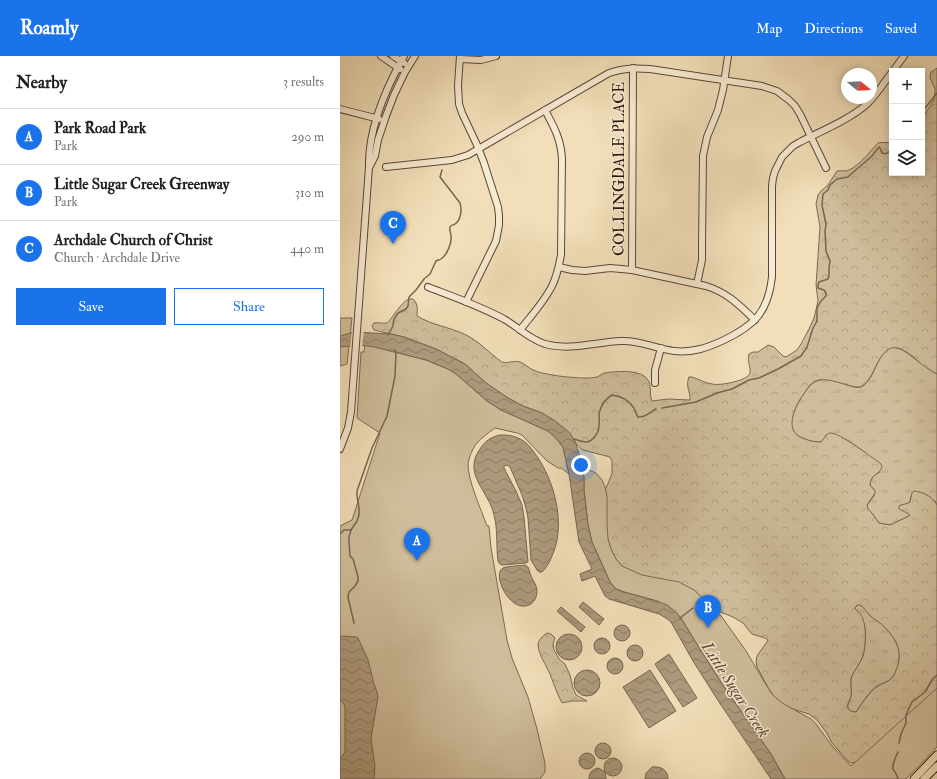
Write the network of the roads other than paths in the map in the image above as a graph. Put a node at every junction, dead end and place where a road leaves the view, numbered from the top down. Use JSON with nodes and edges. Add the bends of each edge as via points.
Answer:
{"nodes":[{"id":1,"x":382,"y":56,"type":"edge"},
{"id":2,"x":394,"y":56,"type":"edge"},
{"id":3,"x":415,"y":56,"type":"edge"},
{"id":4,"x":496,"y":56,"type":"edge"},
{"id":5,"x":728,"y":56,"type":"edge"},
{"id":6,"x":460,"y":57,"type":"edge"},
{"id":7,"x":900,"y":57,"type":"edge"},
{"id":8,"x":403,"y":59,"type":"edge"},
{"id":9,"x":409,"y":66,"type":"junction"},
{"id":10,"x":398,"y":68,"type":"junction"},
{"id":11,"x":633,"y":68,"type":"junction"},
{"id":12,"x":894,"y":68,"type":"edge"},
{"id":13,"x":404,"y":72,"type":"junction"},
{"id":14,"x":889,"y":76,"type":"edge"},
{"id":15,"x":724,"y":80,"type":"junction"},
{"id":16,"x":340,"y":109,"type":"edge"},
{"id":17,"x":544,"y":110,"type":"junction"},
{"id":18,"x":377,"y":118,"type":"junction"},
{"id":19,"x":384,"y":121,"type":"junction"},
{"id":20,"x":811,"y":136,"type":"junction"},
{"id":21,"x":478,"y":148,"type":"junction"},
{"id":22,"x":369,"y":167,"type":"junction"},
{"id":23,"x":386,"y":167,"type":"dead end"},
{"id":24,"x":826,"y":168,"type":"dead end"},
{"id":25,"x":559,"y":267,"type":"junction"},
{"id":26,"x":632,"y":270,"type":"junction"},
{"id":27,"x":698,"y":284,"type":"junction"},
{"id":28,"x":428,"y":288,"type":"dead end"},
{"id":29,"x":466,"y":302,"type":"junction"},
{"id":30,"x":755,"y":320,"type":"junction"},
{"id":31,"x":520,"y":330,"type":"junction"},
{"id":32,"x":661,"y":348,"type":"junction"},
{"id":33,"x":655,"y":383,"type":"dead end"},
{"id":34,"x":340,"y":449,"type":"edge"},
{"id":35,"x":937,"y":755,"type":"edge"},
{"id":36,"x":937,"y":766,"type":"edge"},
{"id":37,"x":914,"y":779,"type":"edge"},
{"id":38,"x":924,"y":779,"type":"edge"}],
"edges":[{"from":1,"to":10,"type":"street"},
{"from":2,"to":8,"type":"street"},
{"from":3,"to":9,"type":"street"},
{"from":4,"to":6,"type":"street","via":[[481,60]]},
{"from":5,"to":15,"type":"street"},
{"from":6,"to":21,"type":"street","via":[[458,94],[462,113]]},
{"from":7,"to":12,"type":"street"},
{"from":8,"to":9,"type":"street"},
{"from":8,"to":10,"type":"street"},
{"from":9,"to":13,"type":"street"},
{"from":10,"to":13,"type":"street"},
{"from":10,"to":18,"type":"street"},
{"from":11,"to":15,"type":"street"},
{"from":11,"to":17,"type":"street","via":[[609,73]]},
{"from":11,"to":26,"type":"street","name":"COLLINGDALE PLACE"},
{"from":13,"to":19,"type":"street"},
{"from":14,"to":20,"type":"street","via":[[874,96],[857,112]]},
{"from":15,"to":20,"type":"street","via":[[777,91],[797,110]]},
{"from":15,"to":27,"type":"street","via":[[718,110],[707,137],[703,156],[702,260]]},
{"from":16,"to":18,"type":"street"},
{"from":17,"to":21,"type":"street"},
{"from":17,"to":25,"type":"street","via":[[554,126],[562,149],[562,250]]},
{"from":18,"to":19,"type":"street"},
{"from":18,"to":22,"type":"street"},
{"from":19,"to":22,"type":"street","via":[[375,156]]},
{"from":20,"to":24,"type":"street"},
{"from":20,"to":30,"type":"street","via":[[787,151],[775,171],[772,186],[771,288],[766,304]]},
{"from":21,"to":23,"type":"street","via":[[468,155],[452,160]]},
{"from":21,"to":29,"type":"street","via":[[498,207],[500,225],[496,241]]},
{"from":22,"to":34,"type":"street","via":[[350,418]]},
{"from":25,"to":26,"type":"street","via":[[585,271],[610,268]]},
{"from":25,"to":31,"type":"street","via":[[547,295]]},
{"from":26,"to":27,"type":"street"},
{"from":27,"to":30,"type":"street","via":[[727,295]]},
{"from":28,"to":29,"type":"street"},
{"from":29,"to":31,"type":"street","via":[[504,319]]},
{"from":30,"to":32,"type":"street","via":[[737,334],[703,349],[683,352]]},
{"from":31,"to":32,"type":"street","via":[[538,341],[555,346],[630,341]]},
{"from":32,"to":33,"type":"street","via":[[655,370]]},
{"from":35,"to":37,"type":"main road"},
{"from":36,"to":38,"type":"main road"}]}
